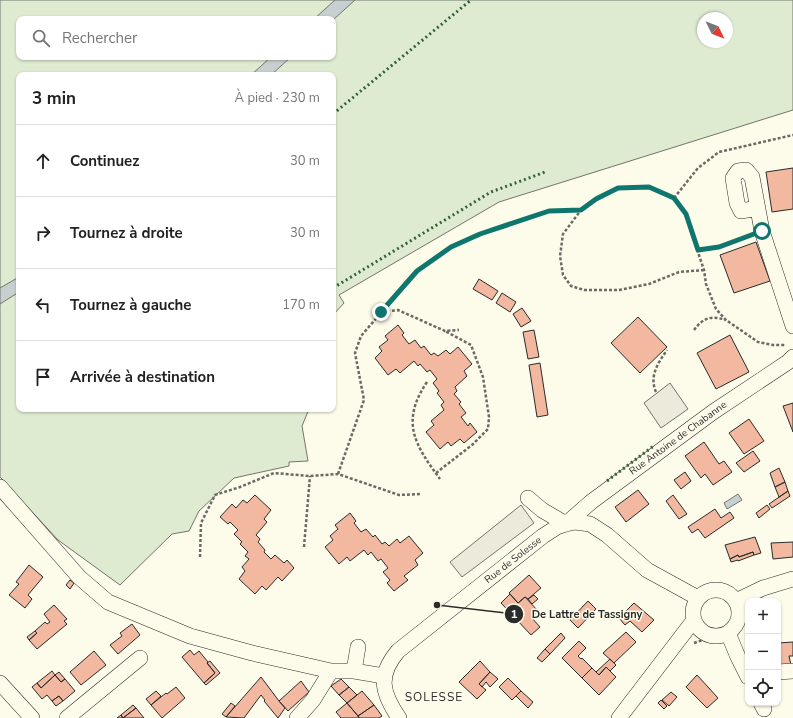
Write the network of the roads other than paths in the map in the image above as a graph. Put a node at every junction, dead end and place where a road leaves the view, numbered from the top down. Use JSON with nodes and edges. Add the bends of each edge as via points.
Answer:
{"nodes":[{"id":1,"x":758,"y":208,"type":"dead end"},
{"id":2,"x":793,"y":326,"type":"edge"},
{"id":3,"x":790,"y":351,"type":"edge"},
{"id":4,"x":0,"y":487,"type":"edge"},
{"id":5,"x":528,"y":498,"type":"dead end"},
{"id":6,"x":566,"y":524,"type":"junction"},
{"id":7,"x":793,"y":579,"type":"edge"},
{"id":8,"x":698,"y":598,"type":"junction"},
{"id":9,"x":736,"y":601,"type":"junction"},
{"id":10,"x":694,"y":620,"type":"junction"},
{"id":11,"x":728,"y":633,"type":"junction"},
{"id":12,"x":358,"y":647,"type":"dead end"},
{"id":13,"x":140,"y":658,"type":"dead end"},
{"id":14,"x":330,"y":671,"type":"junction"},
{"id":15,"x":745,"y":671,"type":"edge"},
{"id":16,"x":793,"y":671,"type":"edge"},
{"id":17,"x":354,"y":672,"type":"junction"},
{"id":18,"x":781,"y":672,"type":"edge"},
{"id":19,"x":384,"y":676,"type":"junction"},
{"id":20,"x":0,"y":683,"type":"edge"},
{"id":21,"x":32,"y":718,"type":"edge"},
{"id":22,"x":68,"y":718,"type":"edge"},
{"id":23,"x":297,"y":718,"type":"edge"},
{"id":24,"x":400,"y":718,"type":"edge"},
{"id":25,"x":619,"y":718,"type":"edge"}],
"edges":[{"from":1,"to":2,"type":"street","via":[[762,231]]},
{"from":3,"to":6,"type":"street","name":"Rue Antoine de Chabanne","via":[[788,362],[713,412],[591,502]]},
{"from":4,"to":14,"type":"street","via":[[79,577],[108,602],[190,636]]},
{"from":5,"to":6,"type":"street"},
{"from":6,"to":8,"type":"street","name":"Rue de Solesse","via":[[583,522],[597,527],[647,570]]},
{"from":6,"to":19,"type":"street","name":"Rue de Solesse","via":[[543,536],[398,651]]},
{"from":7,"to":9,"type":"street","via":[[763,588]]},
{"from":8,"to":9,"type":"street","via":[[710,590],[718,590],[725,591]]},
{"from":8,"to":10,"type":"street","via":[[694,605]]},
{"from":9,"to":11,"type":"street","via":[[739,615]]},
{"from":10,"to":11,"type":"street","via":[[697,626],[708,634],[714,636]]},
{"from":10,"to":25,"type":"street"},
{"from":11,"to":15,"type":"street"},
{"from":12,"to":17,"type":"street"},
{"from":13,"to":22,"type":"street"},
{"from":14,"to":17,"type":"street"},
{"from":14,"to":23,"type":"street","via":[[313,700]]},
{"from":16,"to":18,"type":"street"},
{"from":17,"to":19,"type":"street"},
{"from":19,"to":24,"type":"street","via":[[386,695]]},
{"from":20,"to":21,"type":"street"}]}
